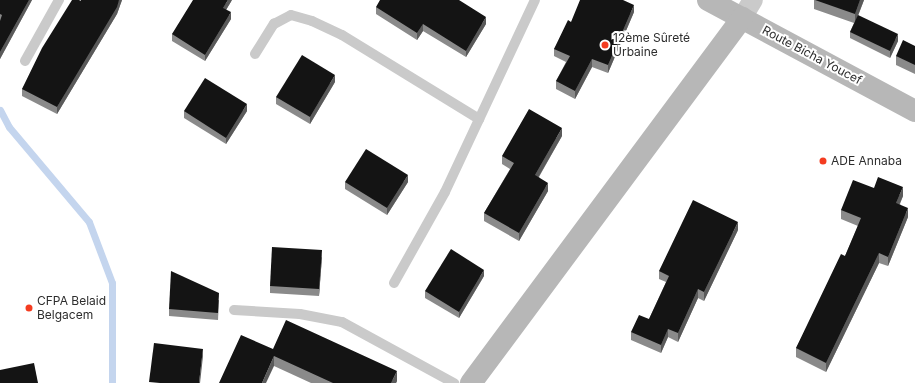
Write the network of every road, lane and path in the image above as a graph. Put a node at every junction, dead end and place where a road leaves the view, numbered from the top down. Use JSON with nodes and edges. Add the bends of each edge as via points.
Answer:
{"nodes":[{"id":1,"x":59,"y":0,"type":"edge"},
{"id":2,"x":535,"y":0,"type":"edge"},
{"id":3,"x":708,"y":0,"type":"edge"},
{"id":4,"x":747,"y":9,"type":"edge"},
{"id":5,"x":255,"y":54,"type":"dead end"},
{"id":6,"x":25,"y":61,"type":"dead end"},
{"id":7,"x":915,"y":111,"type":"edge"},
{"id":8,"x":479,"y":119,"type":"junction"},
{"id":9,"x":394,"y":283,"type":"dead end"},
{"id":10,"x":234,"y":310,"type":"dead end"},
{"id":11,"x":454,"y":383,"type":"edge"},
{"id":12,"x":471,"y":383,"type":"edge"}],
"edges":[{"from":1,"to":6,"type":"lane"},
{"from":2,"to":8,"type":"lane"},
{"from":3,"to":4,"type":"street","name":"Route Bicha Youcef"},
{"from":4,"to":7,"type":"street","name":"Route Bicha Youcef"},
{"from":4,"to":12,"type":"street"},
{"from":5,"to":8,"type":"lane","via":[[274,24],[291,15],[312,20]]},
{"from":8,"to":9,"type":"lane","via":[[445,192]]},
{"from":10,"to":11,"type":"lane","via":[[307,315],[342,322]]}]}
